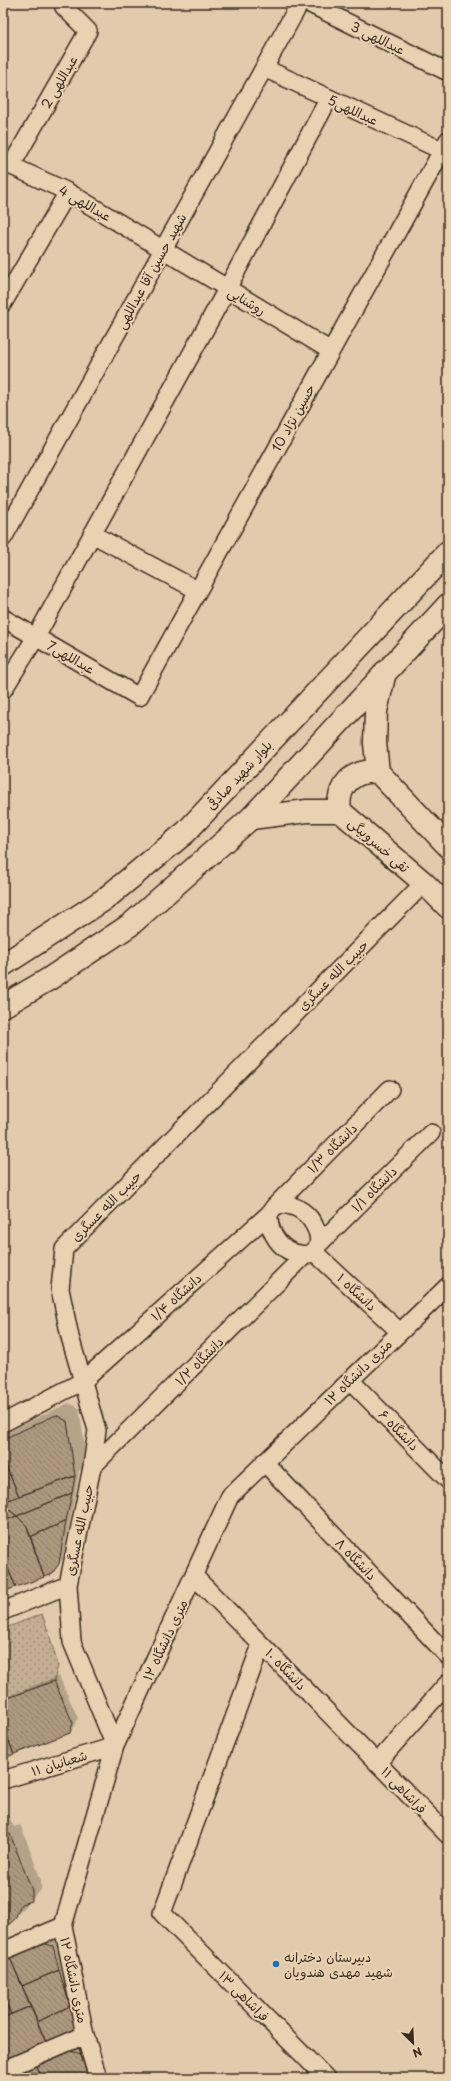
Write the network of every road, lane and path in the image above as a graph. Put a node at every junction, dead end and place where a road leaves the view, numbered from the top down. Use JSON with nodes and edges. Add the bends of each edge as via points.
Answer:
{"nodes":[{"id":1,"x":66,"y":3,"type":"edge"},
{"id":2,"x":300,"y":3,"type":"edge"},
{"id":3,"x":308,"y":3,"type":"edge"},
{"id":4,"x":264,"y":68,"type":"junction"},
{"id":5,"x":448,"y":72,"type":"edge"},
{"id":6,"x":329,"y":98,"type":"junction"},
{"id":7,"x":445,"y":145,"type":"edge"},
{"id":8,"x":7,"y":164,"type":"edge"},
{"id":9,"x":68,"y":192,"type":"junction"},
{"id":10,"x":163,"y":250,"type":"junction"},
{"id":11,"x":227,"y":289,"type":"junction"},
{"id":12,"x":3,"y":303,"type":"edge"},
{"id":13,"x":331,"y":351,"type":"junction"},
{"id":14,"x":92,"y":534,"type":"junction"},
{"id":15,"x":3,"y":538,"type":"edge"},
{"id":16,"x":448,"y":552,"type":"edge"},
{"id":17,"x":197,"y":590,"type":"junction"},
{"id":18,"x":448,"y":605,"type":"edge"},
{"id":19,"x":3,"y":618,"type":"edge"},
{"id":20,"x":36,"y":637,"type":"junction"},
{"id":21,"x":385,"y":672,"type":"junction"},
{"id":22,"x":3,"y":690,"type":"edge"},
{"id":23,"x":139,"y":697,"type":"joint"},
{"id":24,"x":378,"y":772,"type":"junction"},
{"id":25,"x":340,"y":811,"type":"junction"},
{"id":26,"x":251,"y":818,"type":"junction"},
{"id":27,"x":448,"y":846,"type":"edge"},
{"id":28,"x":424,"y":883,"type":"junction"},
{"id":29,"x":448,"y":907,"type":"edge"},
{"id":30,"x":3,"y":965,"type":"edge"},
{"id":31,"x":3,"y":1006,"type":"edge"},
{"id":32,"x":390,"y":1089,"type":"dead end"},
{"id":33,"x":431,"y":1133,"type":"dead end"},
{"id":34,"x":271,"y":1210,"type":"junction"},
{"id":35,"x":312,"y":1251,"type":"junction"},
{"id":36,"x":446,"y":1290,"type":"edge"},
{"id":37,"x":400,"y":1332,"type":"junction"},
{"id":38,"x":350,"y":1380,"type":"junction"},
{"id":39,"x":83,"y":1381,"type":"junction"},
{"id":40,"x":3,"y":1423,"type":"edge"},
{"id":41,"x":264,"y":1462,"type":"junction"},
{"id":42,"x":92,"y":1466,"type":"junction"},
{"id":43,"x":448,"y":1480,"type":"edge"},
{"id":44,"x":194,"y":1576,"type":"junction"},
{"id":45,"x":68,"y":1585,"type":"junction"},
{"id":46,"x":3,"y":1611,"type":"edge"},
{"id":47,"x":261,"y":1645,"type":"junction"},
{"id":48,"x":448,"y":1656,"type":"edge"},
{"id":49,"x":448,"y":1683,"type":"edge"},
{"id":50,"x":115,"y":1746,"type":"junction"},
{"id":51,"x":377,"y":1763,"type":"junction"},
{"id":52,"x":3,"y":1780,"type":"edge"},
{"id":53,"x":448,"y":1835,"type":"edge"},
{"id":54,"x":62,"y":1926,"type":"junction"},
{"id":55,"x":3,"y":1951,"type":"edge"},
{"id":56,"x":85,"y":2035,"type":"junction"},
{"id":57,"x":3,"y":2070,"type":"edge"},
{"id":58,"x":98,"y":2078,"type":"edge"},
{"id":59,"x":326,"y":2078,"type":"edge"}],
"edges":[{"from":1,"to":8,"type":"street","name":"عبداللهی 2","via":[[64,6],[88,31]]},
{"from":2,"to":4,"type":"street","name":"شهید حسین آقا عبداللهی"},
{"from":3,"to":5,"type":"street","name":"عبداللهی 3"},
{"from":4,"to":6,"type":"street","name":"عبداللهی5"},
{"from":4,"to":10,"type":"street","name":"شهید حسین آقا عبداللهی"},
{"from":6,"to":7,"type":"street","name":"عبداللهی5"},
{"from":6,"to":11,"type":"street"},
{"from":7,"to":13,"type":"street","name":"حسین نژاد 10"},
{"from":8,"to":9,"type":"street","name":"عبداللهی 4"},
{"from":9,"to":10,"type":"street","name":"عبداللهی 4"},
{"from":9,"to":12,"type":"street"},
{"from":10,"to":11,"type":"street","name":"روشنایی"},
{"from":10,"to":15,"type":"street","name":"شهید حسین آقا عبداللهی"},
{"from":11,"to":13,"type":"street","name":"روشنایی"},
{"from":11,"to":14,"type":"street"},
{"from":13,"to":17,"type":"street","name":"حسین نژاد 10"},
{"from":14,"to":17,"type":"street"},
{"from":14,"to":20,"type":"street"},
{"from":16,"to":30,"type":"main road","name":"بلوار شهید صادقی","via":[[186,832],[105,899]]},
{"from":17,"to":23,"type":"street","name":"حسین نژاد 10"},
{"from":18,"to":21,"type":"main road"},
{"from":19,"to":20,"type":"street","name":"عبداللهی7"},
{"from":20,"to":22,"type":"street"},
{"from":20,"to":23,"type":"street","name":"عبداللهی7"},
{"from":21,"to":24,"type":"main road","via":[[376,711],[375,743]]},
{"from":21,"to":26,"type":"main road"},
{"from":24,"to":25,"type":"main road","via":[[362,772],[348,781],[340,795]]},
{"from":24,"to":27,"type":"main road"},
{"from":25,"to":26,"type":"main road","name":"تقی خسروبیگی","via":[[307,811]]},
{"from":25,"to":28,"type":"main road","name":"تقی خسروبیگی"},
{"from":26,"to":31,"type":"main road","via":[[130,925]]},
{"from":28,"to":29,"type":"main road","name":"تقی خسروبیگی"},
{"from":28,"to":39,"type":"street","name":"حبیب الله عسگری","via":[[64,1249],[60,1289]]},
{"from":32,"to":34,"type":"street","name":"دانشگاه ۱/۳"},
{"from":33,"to":35,"type":"street","name":"دانشگاه ۱/۱"},
{"from":34,"to":35,"type":"street","via":[[271,1229],[282,1246],[290,1252]]},
{"from":34,"to":35,"type":"street","via":[[281,1204],[302,1211],[316,1229]]},
{"from":34,"to":39,"type":"street","name":"دانشگاه ۱/۴"},
{"from":35,"to":37,"type":"street","name":"دانشگاه ۱"},
{"from":35,"to":42,"type":"street","name":"دانشگاه ۱/۲"},
{"from":36,"to":37,"type":"street","name":"۱۲ متری دانشگاه"},
{"from":37,"to":38,"type":"street","name":"۱۲ متری دانشگاه"},
{"from":38,"to":41,"type":"street","name":"۱۲ متری دانشگاه"},
{"from":38,"to":43,"type":"street","name":"دانشگاه ۶"},
{"from":39,"to":40,"type":"street","name":"دانشگاه ۱/۴"},
{"from":39,"to":42,"type":"street","name":"حبیب الله عسگری","via":[[97,1430]]},
{"from":41,"to":44,"type":"street","name":"۱۲ متری دانشگاه","via":[[230,1496]]},
{"from":41,"to":48,"type":"street","name":"دانشگاه ۸"},
{"from":42,"to":45,"type":"street","name":"حبیب الله عسگری"},
{"from":44,"to":47,"type":"street","name":"دانشگاه ۱۰"},
{"from":44,"to":50,"type":"street","name":"۱۲ متری دانشگاه"},
{"from":45,"to":46,"type":"street"},
{"from":45,"to":50,"type":"street","name":"حبیب الله عسگری","via":[[72,1642]]},
{"from":47,"to":51,"type":"street","name":"دانشگاه ۱۰"},
{"from":47,"to":59,"type":"street","name":"فراشاهی ۱۳","via":[[162,1913]]},
{"from":49,"to":51,"type":"street"},
{"from":50,"to":52,"type":"street","name":"شعبانیان ۱۱"},
{"from":50,"to":54,"type":"street","name":"۱۲ متری دانشگاه"},
{"from":51,"to":53,"type":"street","name":"فراشاهی ۱۱"},
{"from":54,"to":55,"type":"street"},
{"from":54,"to":56,"type":"street","name":"۱۲ متری دانشگاه"},
{"from":56,"to":57,"type":"street"},
{"from":56,"to":58,"type":"street","name":"۱۲ متری دانشگاه"}]}
